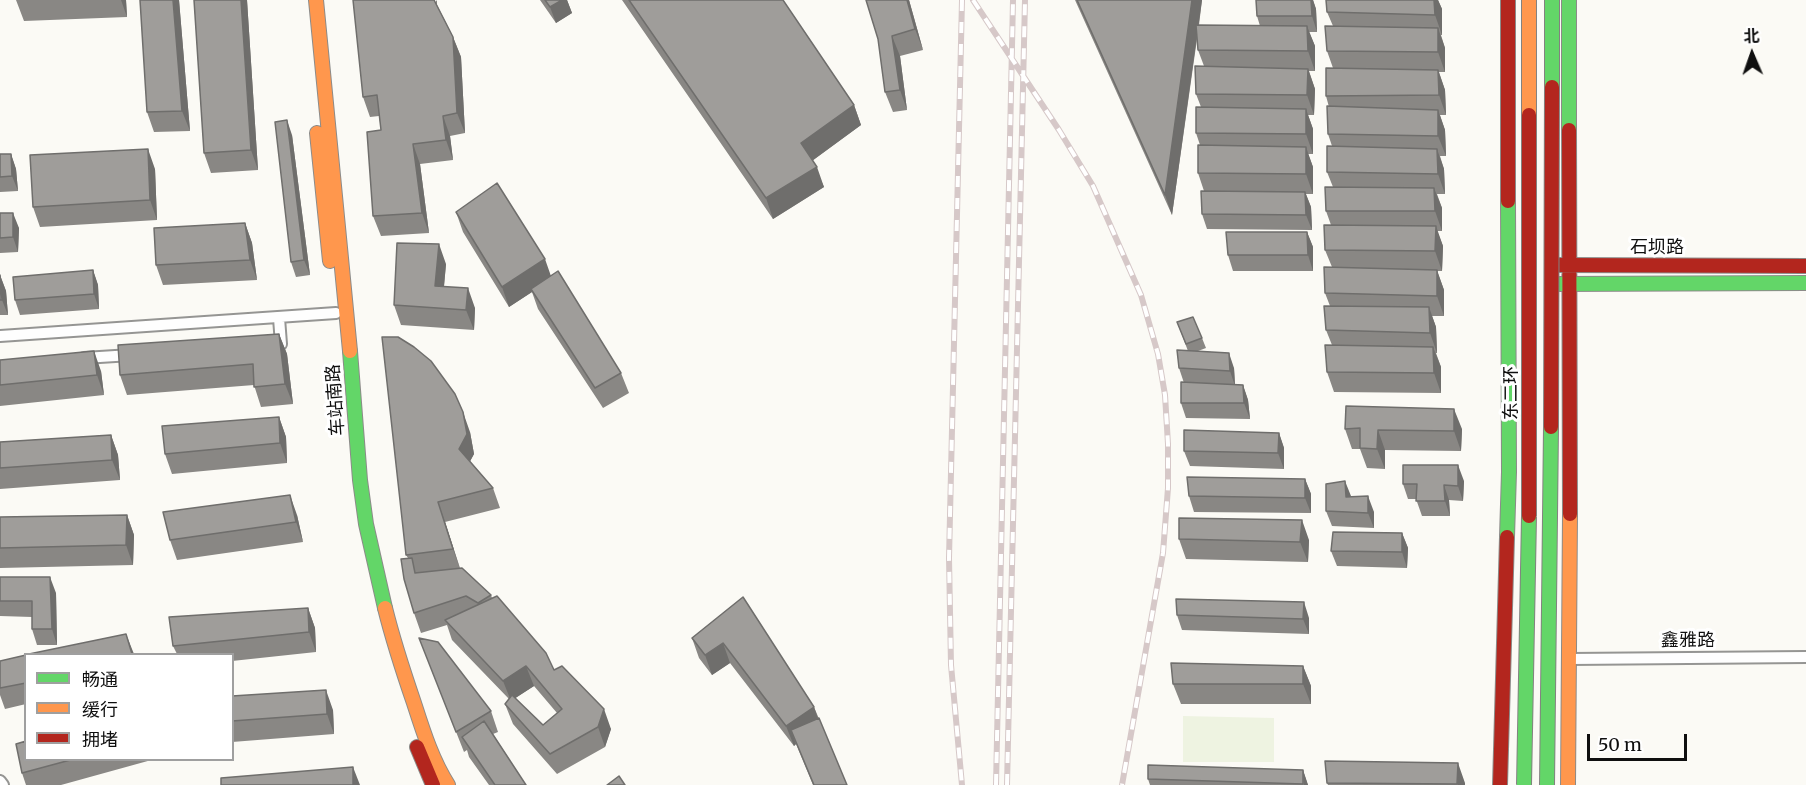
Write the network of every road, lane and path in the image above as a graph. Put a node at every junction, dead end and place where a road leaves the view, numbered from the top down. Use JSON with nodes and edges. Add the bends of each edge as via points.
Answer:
{"nodes":[{"id":1,"x":304,"y":0,"type":"edge"},
{"id":2,"x":316,"y":0,"type":"edge"},
{"id":3,"x":1508,"y":0,"type":"edge"},
{"id":4,"x":1529,"y":0,"type":"edge"},
{"id":5,"x":1552,"y":0,"type":"edge"},
{"id":6,"x":1569,"y":0,"type":"edge"},
{"id":7,"x":1509,"y":264,"type":"junction"},
{"id":8,"x":1569,"y":266,"type":"junction"},
{"id":9,"x":1806,"y":266,"type":"edge"},
{"id":10,"x":1569,"y":284,"type":"junction"},
{"id":11,"x":1806,"y":284,"type":"edge"},
{"id":12,"x":1509,"y":286,"type":"junction"},
{"id":13,"x":336,"y":313,"type":"junction"},
{"id":14,"x":279,"y":318,"type":"junction"},
{"id":15,"x":0,"y":336,"type":"edge"},
{"id":16,"x":270,"y":345,"type":"edge"},
{"id":17,"x":141,"y":354,"type":"edge"},
{"id":18,"x":70,"y":359,"type":"edge"},
{"id":19,"x":1806,"y":657,"type":"edge"},
{"id":20,"x":1570,"y":659,"type":"junction"},
{"id":21,"x":0,"y":781,"type":"edge"},
{"id":22,"x":3,"y":785,"type":"edge"},
{"id":23,"x":433,"y":785,"type":"edge"},
{"id":24,"x":448,"y":785,"type":"edge"},
{"id":25,"x":1500,"y":785,"type":"edge"},
{"id":26,"x":1524,"y":785,"type":"edge"},
{"id":27,"x":1547,"y":785,"type":"edge"},
{"id":28,"x":1568,"y":785,"type":"edge"}],
"edges":[{"from":1,"to":13,"type":"main road","name":"车站南路"},
{"from":2,"to":24,"type":"main road","name":"车站南路","via":[[366,524],[393,641],[437,767]]},
{"from":3,"to":7,"type":"main road"},
{"from":4,"to":26,"type":"main road","name":"东二环","bridge":true,"via":[[1530,463]]},
{"from":5,"to":27,"type":"main road","bridge":true},
{"from":6,"to":8,"type":"main road"},
{"from":7,"to":8,"type":"main road","name":"石坝路"},
{"from":7,"to":12,"type":"main road"},
{"from":8,"to":9,"type":"main road","name":"石坝路"},
{"from":8,"to":10,"type":"main road"},
{"from":10,"to":11,"type":"main road","name":"石坝路"},
{"from":10,"to":12,"type":"main road","name":"石坝路"},
{"from":10,"to":20,"type":"main road"},
{"from":12,"to":25,"type":"main road","via":[[1509,472]]},
{"from":13,"to":14,"type":"street"},
{"from":13,"to":23,"type":"main road","name":"车站南路","via":[[356,524],[383,647]]},
{"from":14,"to":15,"type":"street"},
{"from":14,"to":16,"type":"street","via":[[282,344]]},
{"from":17,"to":18,"type":"street"},
{"from":19,"to":20,"type":"street","name":"鑫雅路"},
{"from":20,"to":28,"type":"main road"},
{"from":21,"to":22,"type":"street"}]}
